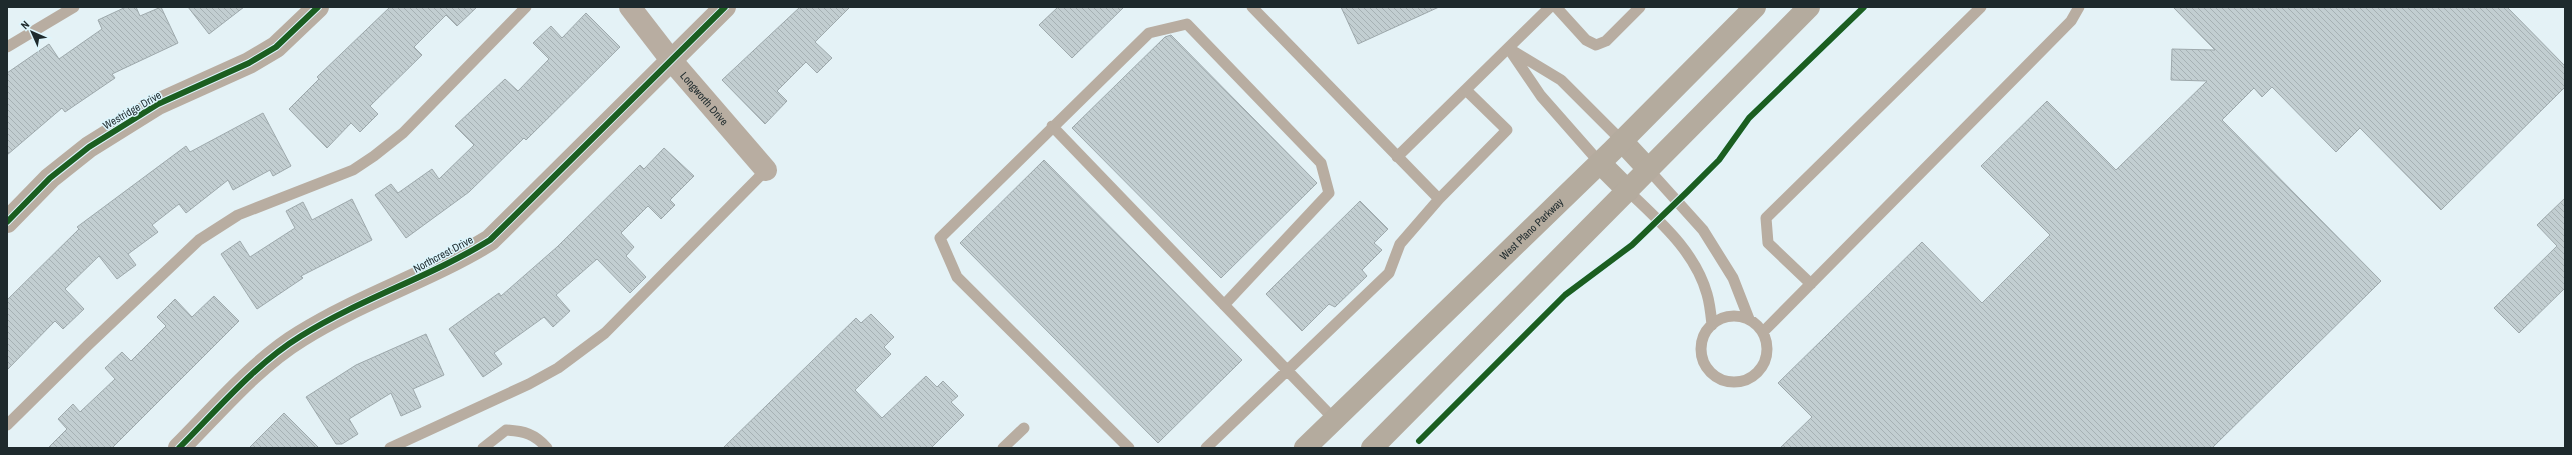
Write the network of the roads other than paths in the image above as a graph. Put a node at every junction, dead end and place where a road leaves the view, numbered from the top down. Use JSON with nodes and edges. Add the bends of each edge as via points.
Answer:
{"nodes":[{"id":1,"x":74,"y":7,"type":"edge"},
{"id":2,"x":318,"y":7,"type":"edge"},
{"id":3,"x":526,"y":7,"type":"edge"},
{"id":4,"x":630,"y":7,"type":"edge"},
{"id":5,"x":725,"y":7,"type":"edge"},
{"id":6,"x":1252,"y":7,"type":"edge"},
{"id":7,"x":1550,"y":7,"type":"edge"},
{"id":8,"x":1556,"y":7,"type":"edge"},
{"id":9,"x":1640,"y":7,"type":"edge"},
{"id":10,"x":1755,"y":7,"type":"edge"},
{"id":11,"x":1809,"y":7,"type":"edge"},
{"id":12,"x":1981,"y":7,"type":"edge"},
{"id":13,"x":2080,"y":7,"type":"edge"},
{"id":14,"x":7,"y":47,"type":"edge"},
{"id":15,"x":1508,"y":48,"type":"junction"},
{"id":16,"x":671,"y":60,"type":"junction"},
{"id":17,"x":1466,"y":90,"type":"junction"},
{"id":18,"x":1052,"y":126,"type":"junction"},
{"id":19,"x":1622,"y":141,"type":"junction"},
{"id":20,"x":1397,"y":157,"type":"junction"},
{"id":21,"x":1600,"y":163,"type":"junction"},
{"id":22,"x":1648,"y":169,"type":"junction"},
{"id":23,"x":766,"y":170,"type":"joint"},
{"id":24,"x":1628,"y":191,"type":"junction"},
{"id":25,"x":1439,"y":199,"type":"junction"},
{"id":26,"x":7,"y":222,"type":"edge"},
{"id":27,"x":1811,"y":284,"type":"junction"},
{"id":28,"x":1224,"y":305,"type":"junction"},
{"id":29,"x":1749,"y":319,"type":"junction"},
{"id":30,"x":1712,"y":325,"type":"junction"},
{"id":31,"x":1763,"y":332,"type":"junction"},
{"id":32,"x":1287,"y":372,"type":"junction"},
{"id":33,"x":1334,"y":420,"type":"junction"},
{"id":34,"x":7,"y":425,"type":"edge"},
{"id":35,"x":1024,"y":428,"type":"dead end"},
{"id":36,"x":179,"y":448,"type":"edge"},
{"id":37,"x":390,"y":448,"type":"edge"},
{"id":38,"x":483,"y":448,"type":"edge"},
{"id":39,"x":547,"y":448,"type":"edge"},
{"id":40,"x":1003,"y":448,"type":"edge"},
{"id":41,"x":1129,"y":448,"type":"edge"},
{"id":42,"x":1206,"y":448,"type":"edge"},
{"id":43,"x":1305,"y":448,"type":"edge"},
{"id":44,"x":1372,"y":448,"type":"edge"}],
"edges":[{"from":1,"to":14,"type":"lane"},
{"from":2,"to":26,"type":"street","name":"Westridge Drive","via":[[276,47],[249,63],[158,104],[89,147],[50,178]]},
{"from":3,"to":34,"type":"lane","via":[[403,133],[374,156],[353,170],[238,215],[199,240]]},
{"from":4,"to":16,"type":"street","name":"Longworth Drive"},
{"from":5,"to":16,"type":"street","name":"Northcrest Drive"},
{"from":6,"to":20,"type":"lane"},
{"from":7,"to":15,"type":"lane"},
{"from":8,"to":9,"type":"lane","via":[[1586,40],[1596,45],[1606,41]]},
{"from":10,"to":19,"type":"main road","name":"West Plano Parkway"},
{"from":11,"to":22,"type":"main road"},
{"from":12,"to":27,"type":"lane","via":[[1766,218],[1768,243]]},
{"from":13,"to":27,"type":"lane","via":[[2071,21]]},
{"from":15,"to":17,"type":"lane"},
{"from":15,"to":19,"type":"lane","via":[[1561,80]]},
{"from":15,"to":21,"type":"lane","via":[[1541,96]]},
{"from":16,"to":23,"type":"street","name":"Longworth Drive"},
{"from":16,"to":36,"type":"street","name":"Northcrest Drive","via":[[490,240],[459,259],[324,322],[299,337],[264,365]]},
{"from":17,"to":20,"type":"lane"},
{"from":17,"to":25,"type":"lane","via":[[1508,130]]},
{"from":18,"to":28,"type":"lane"},
{"from":18,"to":28,"type":"lane","via":[[1149,32],[1186,24],[1321,163],[1329,193]]},
{"from":18,"to":41,"type":"lane","via":[[940,238],[957,277]]},
{"from":19,"to":21,"type":"main road","name":"West Plano Parkway"},
{"from":19,"to":22,"type":"main road"},
{"from":20,"to":25,"type":"lane"},
{"from":21,"to":24,"type":"main road"},
{"from":21,"to":33,"type":"main road","name":"West Plano Parkway"},
{"from":22,"to":24,"type":"main road"},
{"from":22,"to":29,"type":"lane","via":[[1703,230],[1733,278]]},
{"from":23,"to":37,"type":"lane","via":[[605,332],[558,368]]},
{"from":24,"to":30,"type":"lane","via":[[1678,241],[1692,261],[1708,295]]},
{"from":24,"to":44,"type":"main road"},
{"from":25,"to":32,"type":"lane","via":[[1400,244],[1389,273]]},
{"from":27,"to":31,"type":"lane"},
{"from":28,"to":32,"type":"lane"},
{"from":29,"to":30,"type":"lane","via":[[1730,316]]},
{"from":29,"to":31,"type":"lane"},
{"from":30,"to":31,"type":"lane","via":[[1702,342],[1702,356],[1708,370],[1724,381],[1744,381],[1758,373],[1768,350]]},
{"from":32,"to":33,"type":"lane"},
{"from":32,"to":42,"type":"lane"},
{"from":33,"to":43,"type":"main road","name":"West Plano Parkway"},
{"from":35,"to":40,"type":"lane"},
{"from":38,"to":39,"type":"lane","via":[[506,430],[524,431],[540,440]]}]}
